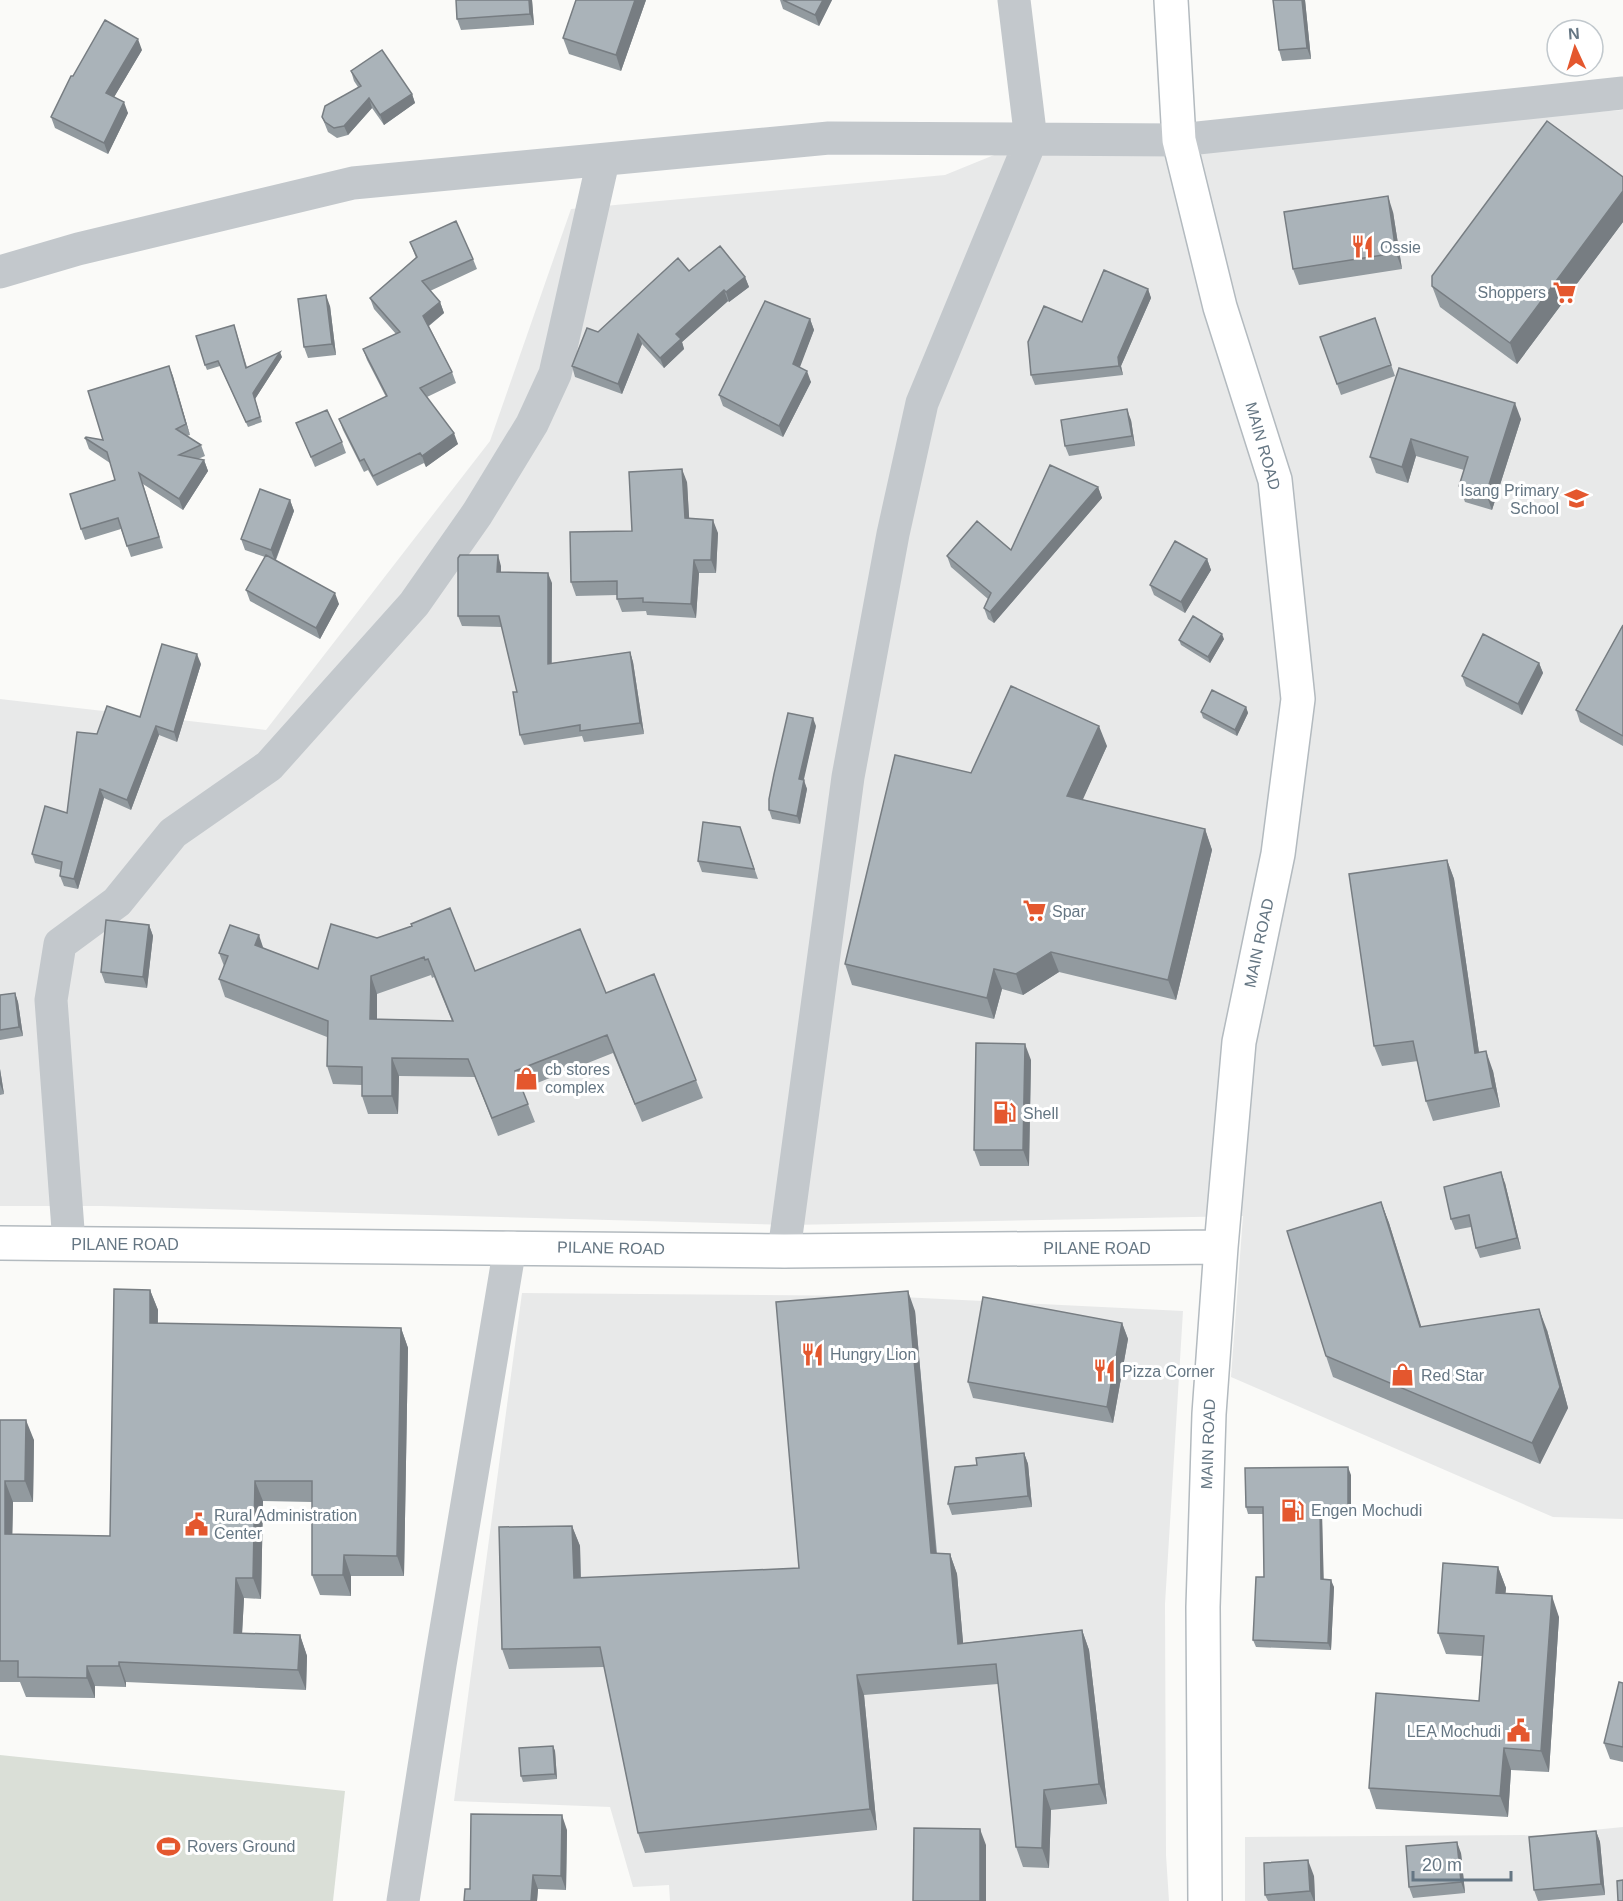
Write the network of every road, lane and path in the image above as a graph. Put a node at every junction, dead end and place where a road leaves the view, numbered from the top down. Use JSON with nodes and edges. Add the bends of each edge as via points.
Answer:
{"nodes":[{"id":1,"x":1014,"y":0,"type":"edge"},
{"id":2,"x":1171,"y":0,"type":"edge"},
{"id":3,"x":1623,"y":93,"type":"edge"},
{"id":4,"x":1031,"y":140,"type":"junction"},
{"id":5,"x":1179,"y":140,"type":"junction"},
{"id":6,"x":603,"y":161,"type":"junction"},
{"id":7,"x":0,"y":272,"type":"edge"},
{"id":8,"x":0,"y":1243,"type":"edge"},
{"id":9,"x":69,"y":1243,"type":"junction"},
{"id":10,"x":510,"y":1247,"type":"junction"},
{"id":11,"x":1221,"y":1247,"type":"junction"},
{"id":12,"x":784,"y":1251,"type":"junction"},
{"id":13,"x":403,"y":1901,"type":"edge"},
{"id":14,"x":1205,"y":1901,"type":"edge"}],
"edges":[{"from":1,"to":4,"type":"street"},
{"from":2,"to":5,"type":"main road","name":"MAIN ROAD"},
{"from":3,"to":5,"type":"street"},
{"from":4,"to":5,"type":"street"},
{"from":4,"to":6,"type":"street","via":[[829,138]]},
{"from":4,"to":12,"type":"street","via":[[922,403],[893,534],[848,777]]},
{"from":5,"to":11,"type":"main road","name":"MAIN ROAD","via":[[1220,307],[1275,480],[1298,699],[1278,854],[1239,1042]]},
{"from":6,"to":7,"type":"street","via":[[353,183],[78,249]]},
{"from":6,"to":9,"type":"street","via":[[555,374],[532,423],[477,514],[414,604],[269,766],[173,833],[117,902],[60,944],[51,1000]]},
{"from":8,"to":9,"type":"main road","name":"PILANE ROAD"},
{"from":9,"to":10,"type":"main road","name":"PILANE ROAD"},
{"from":10,"to":12,"type":"main road","name":"PILANE ROAD"},
{"from":10,"to":13,"type":"street"},
{"from":11,"to":12,"type":"main road","name":"PILANE ROAD"},
{"from":11,"to":14,"type":"main road","name":"MAIN ROAD","via":[[1209,1414],[1203,1607]]}]}
